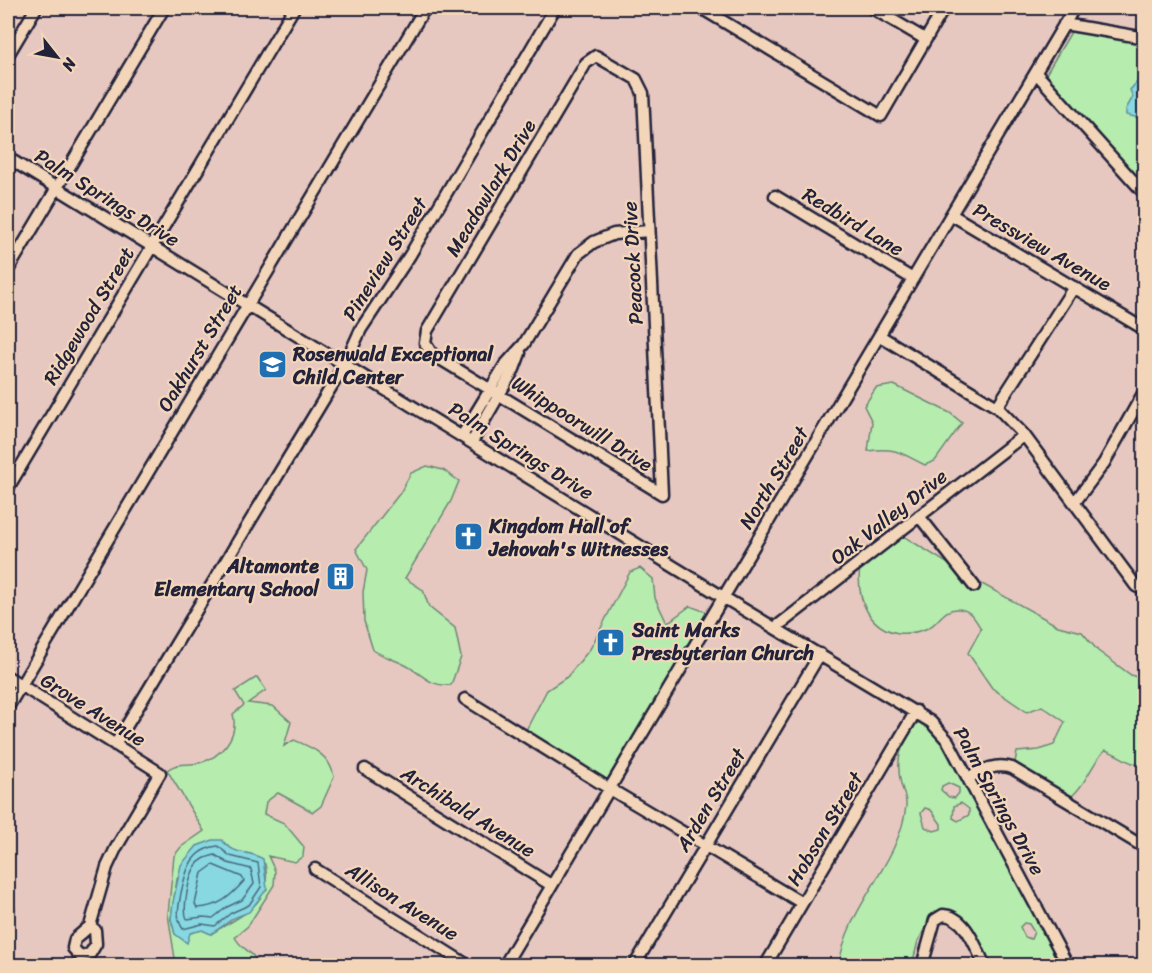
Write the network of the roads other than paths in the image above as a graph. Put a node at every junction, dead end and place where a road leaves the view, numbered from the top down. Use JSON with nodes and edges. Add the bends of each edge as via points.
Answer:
{"nodes":[{"id":1,"x":36,"y":8,"type":"edge"},
{"id":2,"x":164,"y":8,"type":"edge"},
{"id":3,"x":294,"y":8,"type":"edge"},
{"id":4,"x":425,"y":8,"type":"edge"},
{"id":5,"x":555,"y":8,"type":"edge"},
{"id":6,"x":701,"y":8,"type":"edge"},
{"id":7,"x":872,"y":8,"type":"edge"},
{"id":8,"x":944,"y":8,"type":"edge"},
{"id":9,"x":1074,"y":8,"type":"edge"},
{"id":10,"x":1064,"y":24,"type":"junction"},
{"id":11,"x":1140,"y":37,"type":"dead end"},
{"id":12,"x":925,"y":39,"type":"junction"},
{"id":13,"x":8,"y":55,"type":"edge"},
{"id":14,"x":596,"y":56,"type":"joint"},
{"id":15,"x":1036,"y":73,"type":"junction"},
{"id":16,"x":8,"y":158,"type":"edge"},
{"id":17,"x":57,"y":188,"type":"junction"},
{"id":18,"x":1144,"y":193,"type":"edge"},
{"id":19,"x":775,"y":196,"type":"dead end"},
{"id":20,"x":952,"y":215,"type":"junction"},
{"id":21,"x":649,"y":231,"type":"junction"},
{"id":22,"x":151,"y":247,"type":"junction"},
{"id":23,"x":8,"y":270,"type":"edge"},
{"id":24,"x":913,"y":279,"type":"junction"},
{"id":25,"x":1074,"y":287,"type":"junction"},
{"id":26,"x":247,"y":304,"type":"junction"},
{"id":27,"x":1144,"y":329,"type":"edge"},
{"id":28,"x":880,"y":336,"type":"junction"},
{"id":29,"x":425,"y":343,"type":"joint"},
{"id":30,"x":345,"y":364,"type":"junction"},
{"id":31,"x":495,"y":392,"type":"junction"},
{"id":32,"x":1144,"y":392,"type":"edge"},
{"id":33,"x":997,"y":407,"type":"junction"},
{"id":34,"x":1024,"y":435,"type":"junction"},
{"id":35,"x":467,"y":439,"type":"junction"},
{"id":36,"x":8,"y":488,"type":"edge"},
{"id":37,"x":662,"y":494,"type":"joint"},
{"id":38,"x":1075,"y":502,"type":"junction"},
{"id":39,"x":919,"y":516,"type":"junction"},
{"id":40,"x":974,"y":586,"type":"dead end"},
{"id":41,"x":1144,"y":590,"type":"edge"},
{"id":42,"x":723,"y":597,"type":"junction"},
{"id":43,"x":775,"y":628,"type":"junction"},
{"id":44,"x":820,"y":654,"type":"junction"},
{"id":45,"x":8,"y":677,"type":"edge"},
{"id":46,"x":20,"y":686,"type":"junction"},
{"id":47,"x":465,"y":699,"type":"dead end"},
{"id":48,"x":8,"y":707,"type":"edge"},
{"id":49,"x":916,"y":711,"type":"junction"},
{"id":50,"x":115,"y":745,"type":"junction"},
{"id":51,"x":365,"y":769,"type":"dead end"},
{"id":52,"x":968,"y":778,"type":"junction"},
{"id":53,"x":610,"y":789,"type":"junction"},
{"id":54,"x":705,"y":845,"type":"junction"},
{"id":55,"x":1144,"y":848,"type":"edge"},
{"id":56,"x":315,"y":869,"type":"dead end"},
{"id":57,"x":551,"y":885,"type":"junction"},
{"id":58,"x":802,"y":903,"type":"junction"},
{"id":59,"x":90,"y":926,"type":"dead end"},
{"id":60,"x":469,"y":966,"type":"edge"},
{"id":61,"x":504,"y":966,"type":"edge"},
{"id":62,"x":634,"y":966,"type":"edge"},
{"id":63,"x":765,"y":966,"type":"edge"},
{"id":64,"x":922,"y":966,"type":"edge"},
{"id":65,"x":985,"y":966,"type":"edge"},
{"id":66,"x":1068,"y":966,"type":"edge"}],
"edges":[{"from":1,"to":13,"type":"street"},
{"from":2,"to":17,"type":"street"},
{"from":3,"to":22,"type":"street","name":"Ridgewood Street"},
{"from":4,"to":26,"type":"street","name":"Oakhurst Street"},
{"from":5,"to":30,"type":"street","name":"Pineview Street","via":[[410,255],[361,329]]},
{"from":6,"to":12,"type":"street","via":[[881,116]]},
{"from":7,"to":12,"type":"street"},
{"from":8,"to":12,"type":"street"},
{"from":9,"to":10,"type":"street","name":"North Street"},
{"from":10,"to":11,"type":"street"},
{"from":10,"to":15,"type":"street","name":"North Street"},
{"from":14,"to":21,"type":"street","name":"Peacock Drive","via":[[640,83]]},
{"from":14,"to":29,"type":"street","name":"Meadowlark Drive","via":[[586,63],[427,331]]},
{"from":15,"to":18,"type":"street"},
{"from":15,"to":20,"type":"street","name":"North Street"},
{"from":16,"to":17,"type":"street","name":"Palm Springs Drive"},
{"from":17,"to":22,"type":"street","name":"Palm Springs Drive"},
{"from":17,"to":23,"type":"street"},
{"from":19,"to":24,"type":"street","name":"Redbird Lane"},
{"from":20,"to":24,"type":"street","name":"North Street"},
{"from":20,"to":25,"type":"street","name":"Pressview Avenue"},
{"from":21,"to":31,"type":"street","via":[[614,234],[578,254],[524,344],[506,365]]},
{"from":21,"to":37,"type":"street","name":"Peacock Drive"},
{"from":22,"to":26,"type":"street","name":"Palm Springs Drive"},
{"from":22,"to":36,"type":"street","name":"Ridgewood Street"},
{"from":24,"to":28,"type":"street","name":"North Street"},
{"from":25,"to":27,"type":"street","name":"Pressview Avenue"},
{"from":25,"to":33,"type":"street"},
{"from":26,"to":30,"type":"street","name":"Palm Springs Drive"},
{"from":26,"to":46,"type":"street","name":"Oakhurst Street"},
{"from":28,"to":33,"type":"street"},
{"from":28,"to":42,"type":"street","name":"North Street"},
{"from":29,"to":31,"type":"street","name":"Whippoorwill Drive","via":[[432,354]]},
{"from":30,"to":35,"type":"street","name":"Palm Springs Drive"},
{"from":30,"to":50,"type":"street","name":"Pineview Street"},
{"from":31,"to":35,"type":"street"},
{"from":31,"to":37,"type":"street","name":"Whippoorwill Drive"},
{"from":32,"to":38,"type":"street","via":[[1104,463]]},
{"from":33,"to":34,"type":"street"},
{"from":34,"to":38,"type":"street"},
{"from":34,"to":39,"type":"street","name":"Oak Valley Drive"},
{"from":35,"to":42,"type":"street","name":"Palm Springs Drive"},
{"from":38,"to":41,"type":"street","via":[[1136,586]]},
{"from":39,"to":40,"type":"street"},
{"from":39,"to":43,"type":"street","name":"Oak Valley Drive"},
{"from":42,"to":43,"type":"street","name":"Palm Springs Drive"},
{"from":42,"to":53,"type":"street","name":"North Street"},
{"from":43,"to":44,"type":"street","name":"Palm Springs Drive"},
{"from":44,"to":49,"type":"street","name":"Palm Springs Drive"},
{"from":44,"to":54,"type":"street","name":"Arden Street"},
{"from":45,"to":46,"type":"street","name":"Grove Avenue"},
{"from":46,"to":48,"type":"street","name":"Oakhurst Street"},
{"from":46,"to":50,"type":"street","name":"Grove Avenue"},
{"from":47,"to":53,"type":"street"},
{"from":49,"to":52,"type":"street","name":"Palm Springs Drive","via":[[942,732]]},
{"from":49,"to":58,"type":"street","name":"Hobson Street"},
{"from":50,"to":59,"type":"street","name":"Grove Avenue","via":[[160,773],[107,867]]},
{"from":51,"to":57,"type":"street","name":"Archibald Avenue"},
{"from":52,"to":55,"type":"street","via":[[990,767],[1012,768]]},
{"from":52,"to":66,"type":"street","name":"Palm Springs Drive"},
{"from":53,"to":54,"type":"street"},
{"from":53,"to":57,"type":"street","name":"North Street"},
{"from":54,"to":58,"type":"street"},
{"from":54,"to":62,"type":"street","name":"Arden Street"},
{"from":56,"to":60,"type":"street","name":"Allison Avenue"},
{"from":57,"to":61,"type":"street","name":"North Street"},
{"from":58,"to":63,"type":"street","name":"Hobson Street"},
{"from":64,"to":65,"type":"street","via":[[935,920],[943,915],[956,918],[964,926]]}]}
